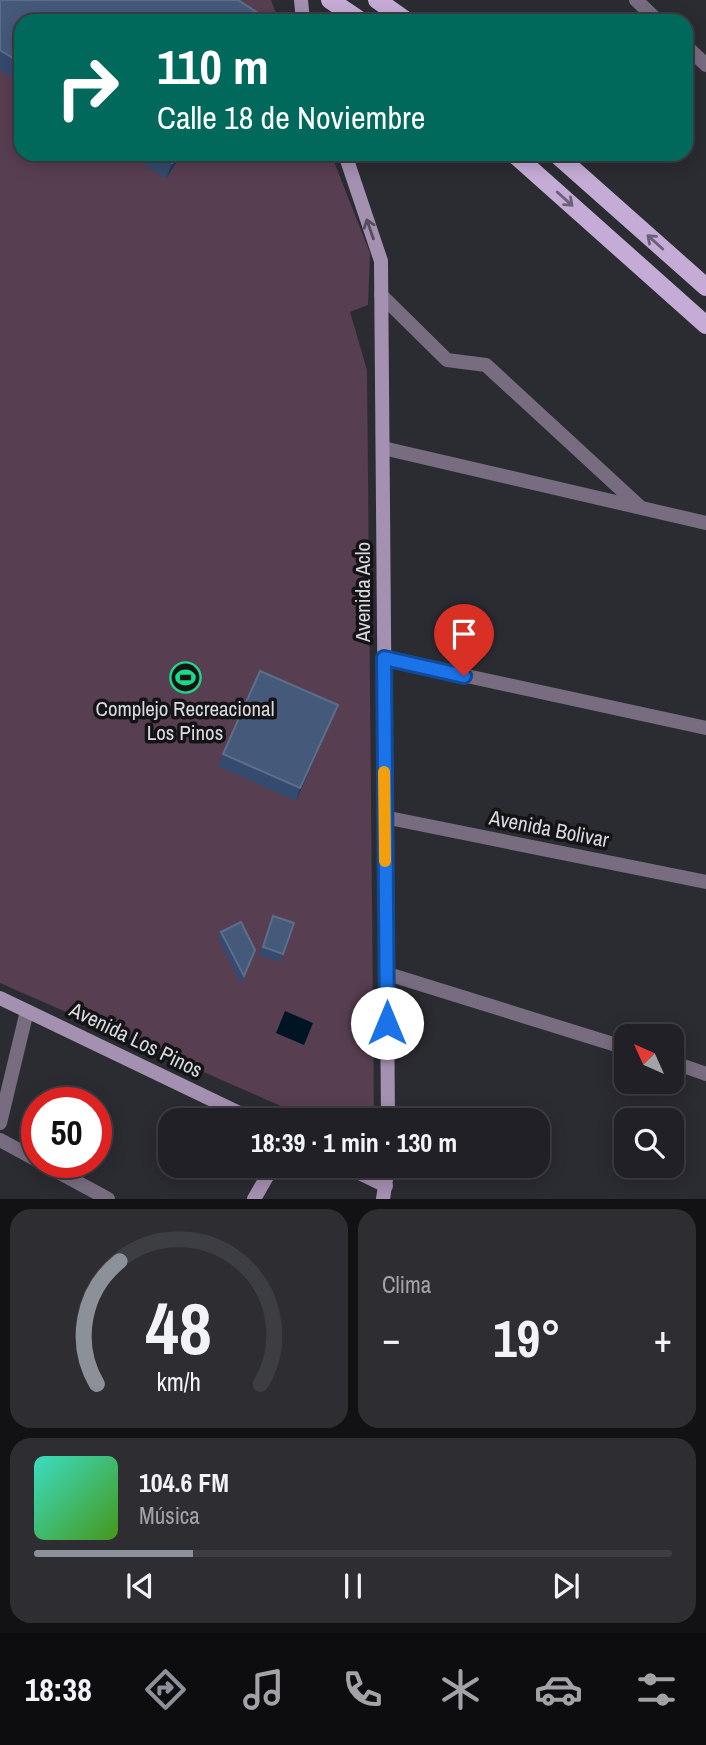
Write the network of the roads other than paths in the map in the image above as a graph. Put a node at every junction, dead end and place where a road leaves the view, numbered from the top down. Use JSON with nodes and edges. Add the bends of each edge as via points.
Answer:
{"nodes":[{"id":1,"x":330,"y":0,"type":"edge"},
{"id":2,"x":377,"y":0,"type":"edge"},
{"id":3,"x":636,"y":0,"type":"edge"},
{"id":4,"x":351,"y":14,"type":"edge"},
{"id":5,"x":397,"y":14,"type":"edge"},
{"id":6,"x":651,"y":14,"type":"edge"},
{"id":7,"x":693,"y":53,"type":"edge"},
{"id":8,"x":706,"y":65,"type":"edge"},
{"id":9,"x":347,"y":161,"type":"edge"},
{"id":10,"x":522,"y":161,"type":"edge"},
{"id":11,"x":564,"y":161,"type":"edge"},
{"id":12,"x":706,"y":287,"type":"edge"},
{"id":13,"x":381,"y":295,"type":"junction"},
{"id":14,"x":706,"y":325,"type":"edge"},
{"id":15,"x":383,"y":449,"type":"junction"},
{"id":16,"x":639,"y":506,"type":"junction"},
{"id":17,"x":706,"y":523,"type":"edge"},
{"id":18,"x":384,"y":658,"type":"junction"},
{"id":19,"x":706,"y":728,"type":"edge"},
{"id":20,"x":384,"y":817,"type":"junction"},
{"id":21,"x":706,"y":882,"type":"edge"},
{"id":22,"x":387,"y":975,"type":"junction"},
{"id":23,"x":0,"y":998,"type":"edge"},
{"id":24,"x":27,"y":1011,"type":"junction"},
{"id":25,"x":614,"y":1044,"type":"edge"},
{"id":26,"x":684,"y":1066,"type":"edge"},
{"id":27,"x":706,"y":1074,"type":"edge"},
{"id":28,"x":229,"y":1108,"type":"edge"},
{"id":29,"x":387,"y":1108,"type":"edge"},
{"id":30,"x":0,"y":1123,"type":"edge"},
{"id":31,"x":0,"y":1140,"type":"edge"},
{"id":32,"x":21,"y":1152,"type":"edge"},
{"id":33,"x":69,"y":1178,"type":"edge"},
{"id":34,"x":266,"y":1178,"type":"edge"},
{"id":35,"x":363,"y":1178,"type":"edge"},
{"id":36,"x":385,"y":1193,"type":"edge"},
{"id":37,"x":108,"y":1199,"type":"edge"},
{"id":38,"x":254,"y":1199,"type":"edge"}],
"edges":[{"from":1,"to":4,"type":"main road"},
{"from":2,"to":5,"type":"main road"},
{"from":3,"to":6,"type":"street"},
{"from":7,"to":8,"type":"street"},
{"from":13,"to":9,"type":"main road","name":"Avenida Aclo","one_way":true,"via":[[381,261]]},
{"from":10,"to":14,"type":"main road","one_way":true},
{"from":12,"to":11,"type":"main road","one_way":true},
{"from":13,"to":15,"type":"main road","name":"Avenida Aclo"},
{"from":13,"to":16,"type":"street","via":[[447,360],[486,365]]},
{"from":15,"to":16,"type":"street"},
{"from":15,"to":18,"type":"main road","name":"Avenida Aclo"},
{"from":16,"to":17,"type":"street"},
{"from":18,"to":19,"type":"street"},
{"from":18,"to":20,"type":"main road","name":"Avenida Aclo"},
{"from":20,"to":21,"type":"street","name":"Avenida Bolivar"},
{"from":20,"to":22,"type":"main road","name":"Avenida Aclo"},
{"from":22,"to":25,"type":"street"},
{"from":22,"to":29,"type":"main road","name":"Avenida Aclo"},
{"from":23,"to":24,"type":"main road","name":"Avenida Los Pinos"},
{"from":24,"to":28,"type":"main road","name":"Avenida Los Pinos"},
{"from":24,"to":30,"type":"street"},
{"from":26,"to":27,"type":"street"},
{"from":31,"to":32,"type":"street"},
{"from":33,"to":37,"type":"street"},
{"from":34,"to":38,"type":"main road"},
{"from":35,"to":36,"type":"main road"}]}
